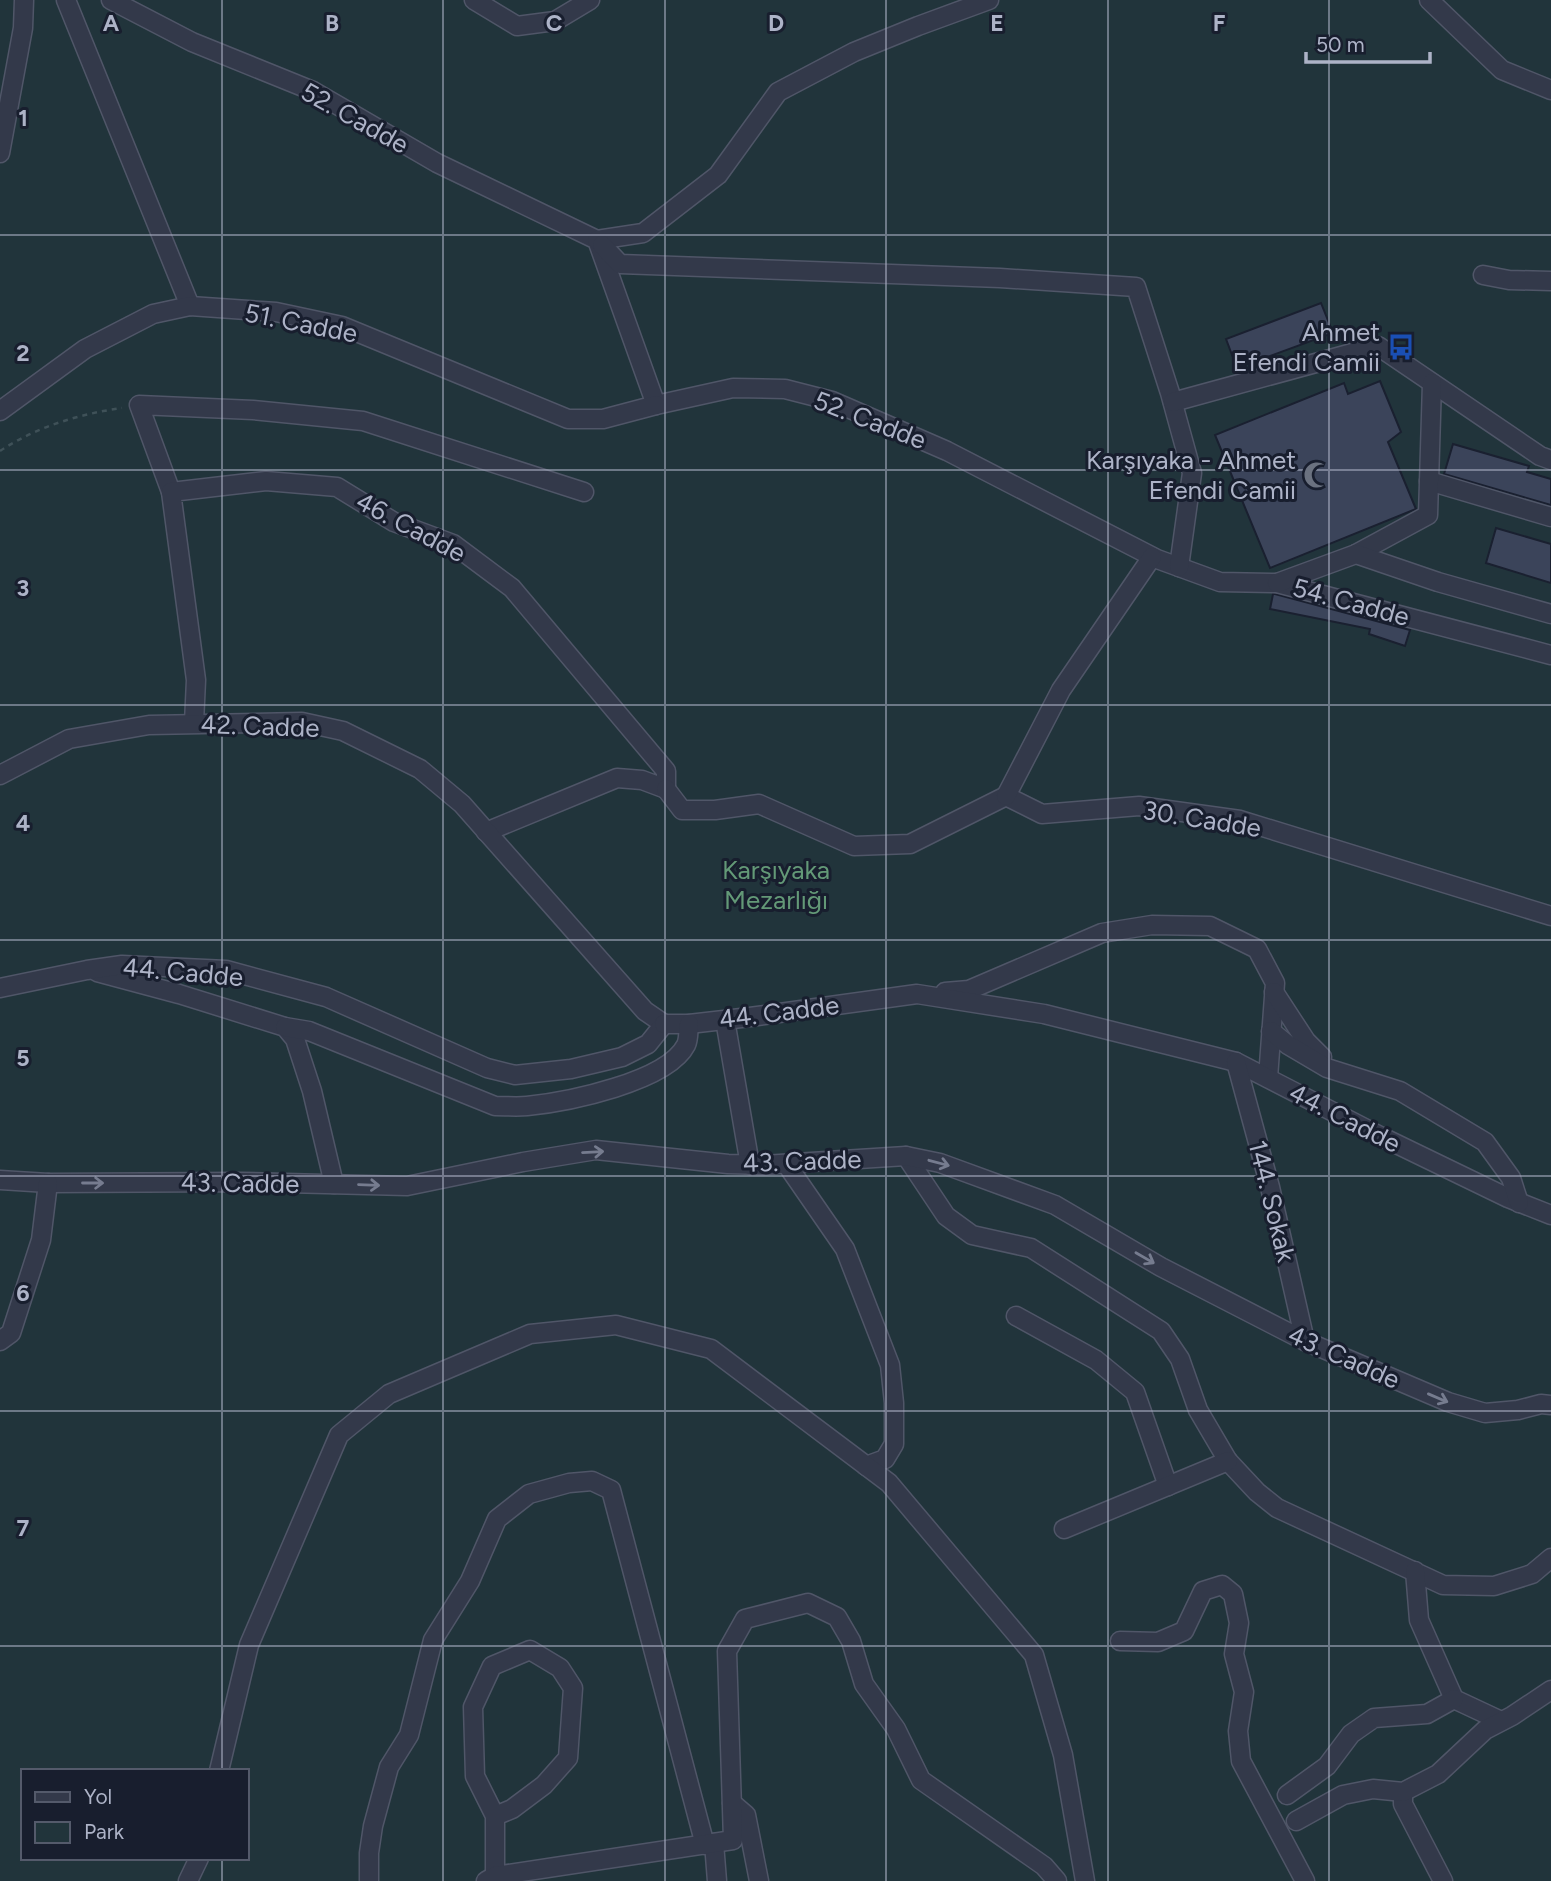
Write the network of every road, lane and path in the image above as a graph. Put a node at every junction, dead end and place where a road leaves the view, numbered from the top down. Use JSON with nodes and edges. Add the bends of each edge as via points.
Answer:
{"nodes":[{"id":1,"x":24,"y":0,"type":"edge"},
{"id":2,"x":66,"y":0,"type":"edge"},
{"id":3,"x":111,"y":0,"type":"edge"},
{"id":4,"x":474,"y":0,"type":"edge"},
{"id":5,"x":590,"y":0,"type":"edge"},
{"id":6,"x":989,"y":0,"type":"edge"},
{"id":7,"x":1429,"y":0,"type":"edge"},
{"id":8,"x":1551,"y":90,"type":"edge"},
{"id":9,"x":0,"y":153,"type":"edge"},
{"id":10,"x":597,"y":240,"type":"junction"},
{"id":11,"x":1483,"y":275,"type":"dead end"},
{"id":12,"x":1551,"y":281,"type":"edge"},
{"id":13,"x":190,"y":306,"type":"junction"},
{"id":14,"x":1432,"y":383,"type":"junction"},
{"id":15,"x":1173,"y":402,"type":"junction"},
{"id":16,"x":139,"y":405,"type":"junction"},
{"id":17,"x":656,"y":405,"type":"junction"},
{"id":18,"x":0,"y":411,"type":"edge"},
{"id":19,"x":0,"y":451,"type":"edge"},
{"id":20,"x":1551,"y":460,"type":"edge"},
{"id":21,"x":1429,"y":481,"type":"junction"},
{"id":22,"x":171,"y":492,"type":"junction"},
{"id":23,"x":584,"y":492,"type":"dead end"},
{"id":24,"x":1551,"y":517,"type":"edge"},
{"id":25,"x":1356,"y":554,"type":"junction"},
{"id":26,"x":1152,"y":557,"type":"junction"},
{"id":27,"x":1179,"y":567,"type":"junction"},
{"id":28,"x":1277,"y":583,"type":"junction"},
{"id":29,"x":1551,"y":614,"type":"edge"},
{"id":30,"x":1551,"y":655,"type":"edge"},
{"id":31,"x":194,"y":723,"type":"junction"},
{"id":32,"x":0,"y":775,"type":"edge"},
{"id":33,"x":666,"y":789,"type":"junction"},
{"id":34,"x":1006,"y":796,"type":"junction"},
{"id":35,"x":486,"y":832,"type":"junction"},
{"id":36,"x":1551,"y":916,"type":"edge"},
{"id":37,"x":87,"y":970,"type":"junction"},
{"id":38,"x":0,"y":988,"type":"edge"},
{"id":39,"x":1274,"y":992,"type":"junction"},
{"id":40,"x":917,"y":994,"type":"junction"},
{"id":41,"x":725,"y":1020,"type":"junction"},
{"id":42,"x":664,"y":1024,"type":"junction"},
{"id":43,"x":689,"y":1024,"type":"junction"},
{"id":44,"x":285,"y":1027,"type":"junction"},
{"id":45,"x":1271,"y":1031,"type":"junction"},
{"id":46,"x":1236,"y":1062,"type":"junction"},
{"id":47,"x":1336,"y":1071,"type":"junction"},
{"id":48,"x":1268,"y":1078,"type":"junction"},
{"id":49,"x":906,"y":1156,"type":"junction"},
{"id":50,"x":750,"y":1165,"type":"junction"},
{"id":51,"x":787,"y":1165,"type":"junction"},
{"id":52,"x":0,"y":1181,"type":"edge"},
{"id":53,"x":48,"y":1183,"type":"junction"},
{"id":54,"x":334,"y":1184,"type":"junction"},
{"id":55,"x":1519,"y":1203,"type":"junction"},
{"id":56,"x":1551,"y":1215,"type":"edge"},
{"id":57,"x":1016,"y":1316,"type":"dead end"},
{"id":58,"x":1305,"y":1340,"type":"junction"},
{"id":59,"x":0,"y":1341,"type":"edge"},
{"id":60,"x":1551,"y":1405,"type":"edge"},
{"id":61,"x":1228,"y":1461,"type":"junction"},
{"id":62,"x":866,"y":1466,"type":"junction"},
{"id":63,"x":1168,"y":1486,"type":"junction"},
{"id":64,"x":1064,"y":1529,"type":"dead end"},
{"id":65,"x":1551,"y":1558,"type":"edge"},
{"id":66,"x":1415,"y":1572,"type":"junction"},
{"id":67,"x":1120,"y":1640,"type":"dead end"},
{"id":68,"x":1551,"y":1690,"type":"edge"},
{"id":69,"x":1454,"y":1699,"type":"junction"},
{"id":70,"x":1501,"y":1721,"type":"junction"},
{"id":71,"x":219,"y":1769,"type":"edge"},
{"id":72,"x":1403,"y":1792,"type":"junction"},
{"id":73,"x":1287,"y":1795,"type":"dead end"},
{"id":74,"x":732,"y":1803,"type":"junction"},
{"id":75,"x":495,"y":1816,"type":"junction"},
{"id":76,"x":1296,"y":1821,"type":"dead end"},
{"id":77,"x":710,"y":1844,"type":"junction"},
{"id":78,"x":198,"y":1860,"type":"edge"},
{"id":79,"x":490,"y":1878,"type":"edge"},
{"id":80,"x":188,"y":1881,"type":"edge"},
{"id":81,"x":369,"y":1881,"type":"edge"},
{"id":82,"x":717,"y":1881,"type":"edge"},
{"id":83,"x":759,"y":1881,"type":"edge"},
{"id":84,"x":1057,"y":1881,"type":"edge"},
{"id":85,"x":1085,"y":1881,"type":"edge"},
{"id":86,"x":1305,"y":1881,"type":"edge"},
{"id":87,"x":1443,"y":1881,"type":"edge"}],
"edges":[{"from":1,"to":9,"type":"lane"},
{"from":2,"to":13,"type":"lane"},
{"from":3,"to":10,"type":"lane","name":"52. Cadde","via":[[192,42],[313,91],[437,163]]},
{"from":4,"to":5,"type":"lane","via":[[517,26],[555,21]]},
{"from":6,"to":10,"type":"lane","via":[[854,52],[778,92],[718,175],[643,233]]},
{"from":7,"to":8,"type":"lane","via":[[1502,70]]},
{"from":10,"to":15,"type":"lane","name":"52. Cadde","via":[[620,264],[1136,287]]},
{"from":10,"to":17,"type":"lane"},
{"from":11,"to":12,"type":"lane"},
{"from":13,"to":17,"type":"lane","name":"51. Cadde","via":[[276,312],[342,326],[568,419],[603,419]]},
{"from":13,"to":18,"type":"lane","name":"51. Cadde","via":[[153,314],[85,349]]},
{"from":14,"to":15,"type":"lane","via":[[1378,346]]},
{"from":14,"to":20,"type":"lane"},
{"from":14,"to":21,"type":"lane"},
{"from":15,"to":27,"type":"lane","via":[[1192,473]]},
{"from":16,"to":19,"type":"path","via":[[50,425]]},
{"from":16,"to":22,"type":"lane"},
{"from":16,"to":23,"type":"lane","via":[[363,421]]},
{"from":17,"to":26,"type":"lane","name":"52. Cadde","via":[[733,388],[785,390],[832,401],[947,450]]},
{"from":21,"to":24,"type":"lane"},
{"from":21,"to":25,"type":"lane","via":[[1428,515]]},
{"from":22,"to":31,"type":"lane","via":[[196,680]]},
{"from":22,"to":33,"type":"lane","name":"46. Cadde","via":[[266,481],[337,487],[394,522],[453,544],[512,588],[666,771]]},
{"from":25,"to":28,"type":"lane"},
{"from":25,"to":29,"type":"lane"},
{"from":26,"to":27,"type":"lane","name":"54. Cadde"},
{"from":26,"to":34,"type":"lane","via":[[1061,690]]},
{"from":27,"to":28,"type":"lane","name":"54. Cadde","via":[[1220,582]]},
{"from":28,"to":30,"type":"lane","name":"54. Cadde"},
{"from":31,"to":32,"type":"lane","name":"42. Cadde","via":[[149,725],[69,739]]},
{"from":31,"to":35,"type":"lane","name":"42. Cadde","via":[[302,722],[343,732],[420,769],[462,804]]},
{"from":33,"to":34,"type":"lane","via":[[682,810],[759,804],[854,846],[910,844]]},
{"from":33,"to":35,"type":"lane","via":[[642,780],[617,778]]},
{"from":34,"to":36,"type":"lane","name":"30. Cadde","via":[[1042,814],[1139,806],[1240,820]]},
{"from":35,"to":42,"type":"lane","name":"42. Cadde","via":[[645,1011]]},
{"from":37,"to":38,"type":"lane","name":"44. Cadde"},
{"from":37,"to":42,"type":"lane","name":"44. Cadde","via":[[122,965],[226,970],[326,997],[487,1068],[515,1074],[571,1069],[622,1057],[648,1044]]},
{"from":37,"to":44,"type":"lane"},
{"from":39,"to":40,"type":"lane","via":[[1275,983],[1257,948],[1210,926],[1152,925],[1102,933],[969,990]]},
{"from":39,"to":45,"type":"lane"},
{"from":39,"to":47,"type":"lane","via":[[1306,1041]]},
{"from":40,"to":41,"type":"lane","name":"44. Cadde"},
{"from":40,"to":46,"type":"lane","name":"44. Cadde","via":[[1044,1014]]},
{"from":41,"to":43,"type":"lane","name":"44. Cadde"},
{"from":41,"to":50,"type":"lane"},
{"from":42,"to":43,"type":"lane","name":"44. Cadde"},
{"from":43,"to":44,"type":"lane","via":[[688,1043],[674,1061],[649,1075],[590,1095],[526,1106],[495,1106],[309,1031]]},
{"from":44,"to":54,"type":"lane","via":[[295,1039],[312,1091]]},
{"from":45,"to":47,"type":"lane"},
{"from":45,"to":48,"type":"lane"},
{"from":46,"to":48,"type":"lane","name":"44. Cadde"},
{"from":46,"to":58,"type":"lane","name":"144. Sokak"},
{"from":47,"to":55,"type":"lane","via":[[1400,1091],[1485,1142],[1511,1178]]},
{"from":48,"to":55,"type":"lane","name":"44. Cadde"},
{"from":49,"to":51,"type":"lane","name":"43. Cadde"},
{"from":49,"to":58,"type":"lane","name":"43. Cadde","one_way":true,"via":[[940,1163],[1055,1205],[1161,1267]]},
{"from":49,"to":61,"type":"lane","via":[[946,1216],[972,1235],[1031,1248],[1161,1331],[1180,1359],[1198,1410]]},
{"from":50,"to":51,"type":"lane","name":"43. Cadde"},
{"from":54,"to":50,"type":"lane","name":"43. Cadde","one_way":true,"via":[[407,1186],[596,1150]]},
{"from":51,"to":62,"type":"lane","via":[[845,1249],[890,1365],[894,1444],[885,1459]]},
{"from":52,"to":53,"type":"lane","name":"43. Cadde"},
{"from":53,"to":54,"type":"lane","name":"43. Cadde","one_way":true},
{"from":53,"to":59,"type":"lane","via":[[41,1240],[11,1333]]},
{"from":55,"to":56,"type":"lane","name":"44. Cadde"},
{"from":57,"to":63,"type":"lane","via":[[1096,1360],[1135,1392]]},
{"from":58,"to":60,"type":"lane","name":"43. Cadde","one_way":true,"via":[[1448,1402],[1485,1413]]},
{"from":61,"to":63,"type":"lane"},
{"from":61,"to":66,"type":"lane","via":[[1277,1508]]},
{"from":62,"to":71,"type":"lane","via":[[711,1349],[617,1325],[530,1334],[388,1394],[340,1435],[248,1645]]},
{"from":62,"to":85,"type":"lane","via":[[888,1483],[1034,1655],[1063,1755]]},
{"from":63,"to":64,"type":"lane"},
{"from":65,"to":66,"type":"lane","via":[[1532,1574],[1494,1586],[1443,1585]]},
{"from":66,"to":69,"type":"lane","via":[[1419,1620]]},
{"from":67,"to":86,"type":"lane","via":[[1158,1642],[1184,1630],[1203,1591],[1222,1585],[1233,1594],[1239,1623],[1234,1654],[1244,1692],[1238,1731],[1241,1761]]},
{"from":68,"to":70,"type":"lane"},
{"from":69,"to":70,"type":"lane"},
{"from":69,"to":73,"type":"lane","via":[[1427,1714],[1374,1718],[1351,1734],[1327,1766]]},
{"from":70,"to":72,"type":"lane","via":[[1438,1774]]},
{"from":72,"to":76,"type":"lane","via":[[1374,1789],[1343,1796]]},
{"from":72,"to":87,"type":"lane","via":[[1403,1804]]},
{"from":74,"to":77,"type":"lane","via":[[733,1840]]},
{"from":74,"to":83,"type":"lane","via":[[746,1815]]},
{"from":74,"to":84,"type":"lane","via":[[727,1651],[744,1619],[808,1604],[837,1617],[851,1641],[864,1684],[896,1730],[921,1780],[1044,1866]]},
{"from":75,"to":75,"type":"lane","via":[[475,1776],[473,1707],[492,1666],[530,1650],[560,1668],[573,1688],[568,1758],[544,1785]]},
{"from":75,"to":79,"type":"lane"},
{"from":77,"to":79,"type":"lane"},
{"from":77,"to":81,"type":"lane","via":[[611,1490],[592,1481],[569,1483],[529,1494],[497,1519],[470,1581],[433,1640],[409,1735],[389,1767],[373,1826]]},
{"from":77,"to":82,"type":"lane"},
{"from":78,"to":80,"type":"lane"}]}
